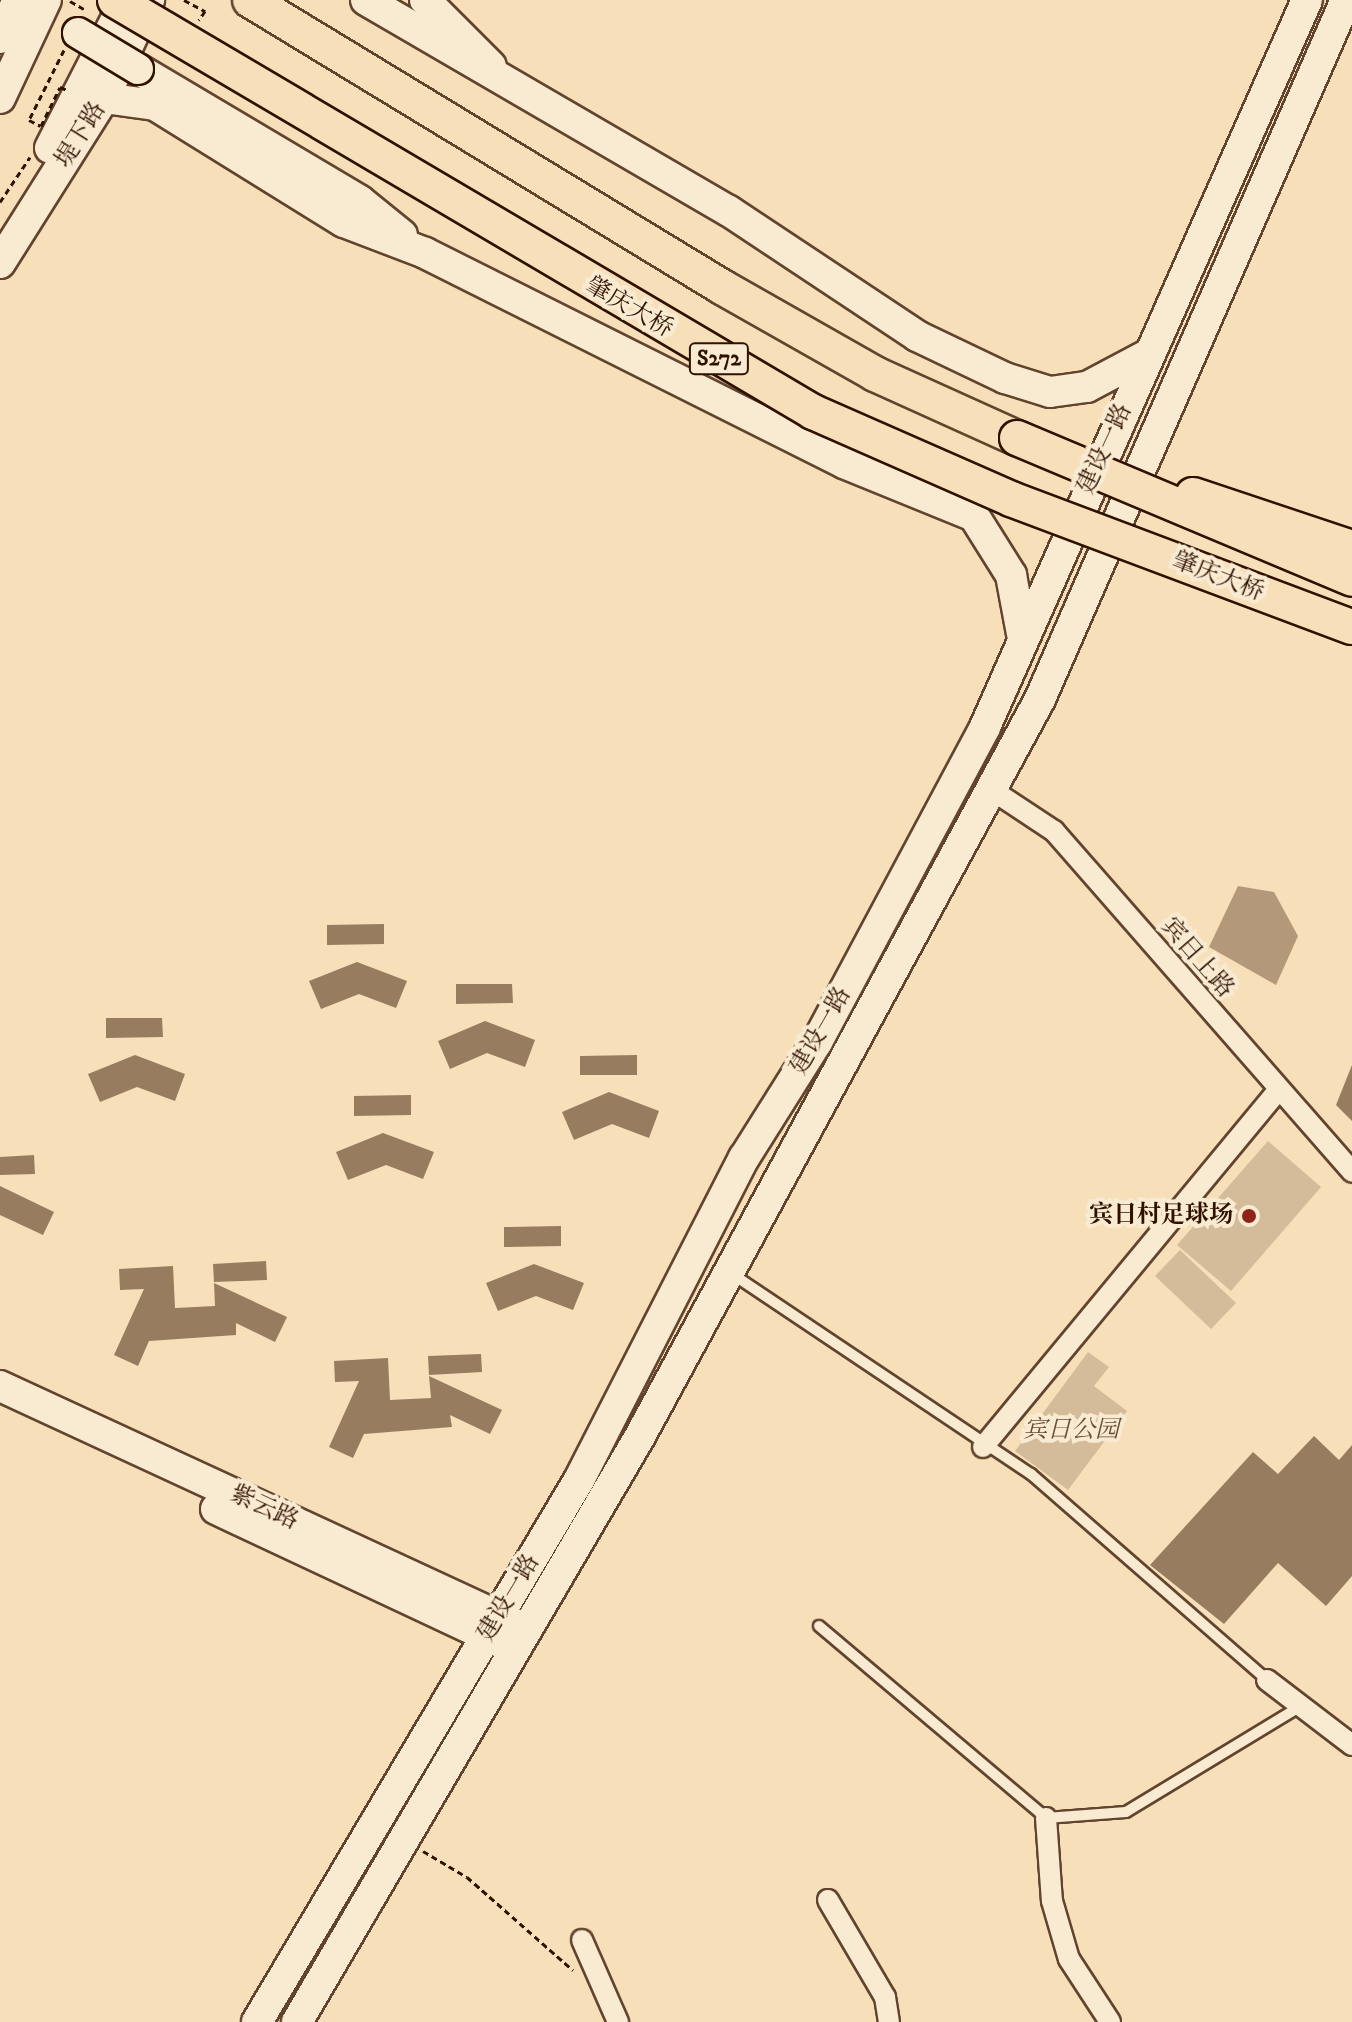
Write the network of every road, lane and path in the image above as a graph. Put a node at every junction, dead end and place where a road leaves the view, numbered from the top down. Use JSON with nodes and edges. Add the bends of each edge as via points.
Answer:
{"nodes":[{"id":1,"x":69,"y":0,"type":"edge"},
{"id":2,"x":126,"y":0,"type":"edge"},
{"id":3,"x":149,"y":0,"type":"edge"},
{"id":4,"x":176,"y":0,"type":"edge"},
{"id":5,"x":184,"y":0,"type":"edge"},
{"id":6,"x":250,"y":0,"type":"edge"},
{"id":7,"x":366,"y":0,"type":"edge"},
{"id":8,"x":425,"y":0,"type":"edge"},
{"id":9,"x":1307,"y":0,"type":"edge"},
{"id":10,"x":1346,"y":0,"type":"edge"},
{"id":11,"x":35,"y":4,"type":"edge"},
{"id":12,"x":188,"y":14,"type":"dead end"},
{"id":13,"x":85,"y":21,"type":"edge"},
{"id":14,"x":0,"y":38,"type":"edge"},
{"id":15,"x":505,"y":82,"type":"junction"},
{"id":16,"x":67,"y":90,"type":"dead end"},
{"id":17,"x":0,"y":98,"type":"edge"},
{"id":18,"x":104,"y":98,"type":"junction"},
{"id":19,"x":0,"y":226,"type":"edge"},
{"id":20,"x":425,"y":253,"type":"junction"},
{"id":21,"x":0,"y":263,"type":"edge"},
{"id":22,"x":1151,"y":353,"type":"junction"},
{"id":23,"x":1017,"y":438,"type":"junction"},
{"id":24,"x":1352,"y":548,"type":"edge"},
{"id":25,"x":1352,"y":579,"type":"edge"},
{"id":26,"x":1352,"y":627,"type":"edge"},
{"id":27,"x":1022,"y":634,"type":"junction"},
{"id":28,"x":992,"y":790,"type":"junction"},
{"id":29,"x":1278,"y":1090,"type":"junction"},
{"id":30,"x":1352,"y":1172,"type":"edge"},
{"id":31,"x":731,"y":1273,"type":"junction"},
{"id":32,"x":0,"y":1386,"type":"edge"},
{"id":33,"x":0,"y":1408,"type":"edge"},
{"id":34,"x":983,"y":1447,"type":"junction"},
{"id":35,"x":492,"y":1626,"type":"junction"},
{"id":36,"x":819,"y":1626,"type":"dead end"},
{"id":37,"x":521,"y":1640,"type":"junction"},
{"id":38,"x":1267,"y":1680,"type":"joint"},
{"id":39,"x":1301,"y":1706,"type":"junction"},
{"id":40,"x":1352,"y":1745,"type":"edge"},
{"id":41,"x":405,"y":1773,"type":"junction"},
{"id":42,"x":432,"y":1790,"type":"junction"},
{"id":43,"x":1046,"y":1818,"type":"junction"},
{"id":44,"x":403,"y":1840,"type":"junction"},
{"id":45,"x":828,"y":1900,"type":"dead end"},
{"id":46,"x":582,"y":1940,"type":"dead end"},
{"id":47,"x":603,"y":1996,"type":"junction"},
{"id":48,"x":257,"y":2022,"type":"edge"},
{"id":49,"x":297,"y":2022,"type":"edge"},
{"id":50,"x":618,"y":2022,"type":"edge"},
{"id":51,"x":889,"y":2022,"type":"edge"},
{"id":52,"x":1110,"y":2022,"type":"edge"}],
"edges":[{"from":1,"to":13,"type":"path"},
{"from":2,"to":19,"type":"main road","name":"堤下路","via":[[86,86]]},
{"from":3,"to":18,"type":"main road","name":"堤下路"},
{"from":4,"to":5,"type":"path"},
{"from":5,"to":12,"type":"path","via":[[205,11],[200,21]]},
{"from":6,"to":23,"type":"main road","name":"肇庆大桥","number":"S272","via":[[722,287],[875,374]]},
{"from":7,"to":15,"type":"main road"},
{"from":8,"to":15,"type":"main road","via":[[448,15]]},
{"from":9,"to":22,"type":"main road","name":"建设一路"},
{"from":10,"to":28,"type":"main road","name":"建设一路","via":[[1040,699]]},
{"from":11,"to":13,"type":"main road"},
{"from":11,"to":14,"type":"main road"},
{"from":11,"to":17,"type":"main road"},
{"from":13,"to":16,"type":"path","bridge":true,"via":[[29,120],[41,126],[60,87]]},
{"from":13,"to":20,"type":"main road","bridge":true,"via":[[138,69],[360,201]]},
{"from":13,"to":26,"type":"main road","name":"肇庆大桥","number":"S272","bridge":true,"via":[[813,412],[1011,499]]},
{"from":15,"to":22,"type":"main road","via":[[729,211],[917,336],[1005,378],[1050,392],[1087,387]]},
{"from":18,"to":20,"type":"main road","via":[[155,105],[344,222]]},
{"from":18,"to":21,"type":"main road","name":"堤下路"},
{"from":20,"to":27,"type":"main road","via":[[736,412],[974,516],[1011,575]]},
{"from":22,"to":27,"type":"main road","name":"建设一路"},
{"from":23,"to":24,"type":"main road","bridge":true},
{"from":23,"to":25,"type":"main road","name":"肇庆大桥","number":"S272","bridge":true},
{"from":27,"to":35,"type":"main road","name":"建设一路","via":[[971,754]]},
{"from":28,"to":29,"type":"street","name":"宾日上路","via":[[1054,831]]},
{"from":28,"to":31,"type":"main road","name":"建设一路"},
{"from":29,"to":30,"type":"street","name":"宾日上路"},
{"from":29,"to":34,"type":"street"},
{"from":31,"to":34,"type":"lane"},
{"from":31,"to":37,"type":"main road","name":"建设一路"},
{"from":32,"to":35,"type":"main road","name":"紫云路"},
{"from":33,"to":35,"type":"main road","name":"紫云路"},
{"from":34,"to":38,"type":"lane","via":[[1031,1474]]},
{"from":35,"to":37,"type":"main road","name":"紫云路"},
{"from":35,"to":41,"type":"main road","name":"建设一路"},
{"from":36,"to":43,"type":"lane"},
{"from":37,"to":42,"type":"main road","name":"建设一路"},
{"from":38,"to":39,"type":"street"},
{"from":39,"to":40,"type":"street"},
{"from":39,"to":43,"type":"lane","via":[[1126,1812]]},
{"from":41,"to":42,"type":"main road"},
{"from":41,"to":48,"type":"main road","name":"建设一路"},
{"from":42,"to":44,"type":"main road","name":"建设一路"},
{"from":43,"to":52,"type":"street","via":[[1052,1901],[1069,1959]]},
{"from":44,"to":47,"type":"path","via":[[467,1877]]},
{"from":44,"to":49,"type":"main road","name":"建设一路"},
{"from":45,"to":51,"type":"street","via":[[885,1997]]},
{"from":46,"to":47,"type":"street"},
{"from":47,"to":50,"type":"street"}]}
